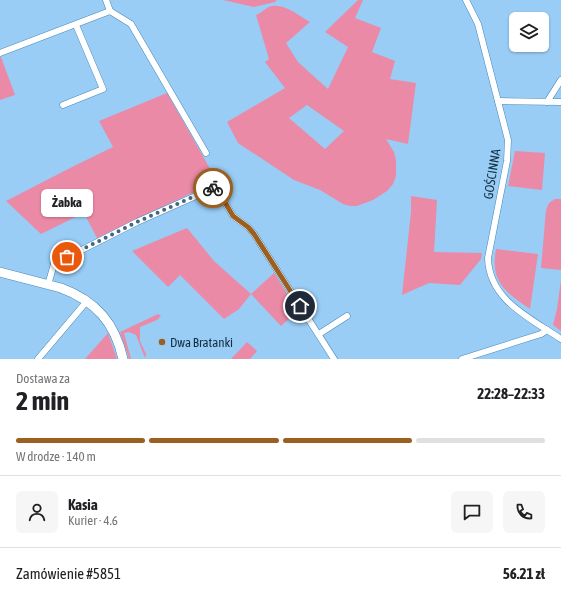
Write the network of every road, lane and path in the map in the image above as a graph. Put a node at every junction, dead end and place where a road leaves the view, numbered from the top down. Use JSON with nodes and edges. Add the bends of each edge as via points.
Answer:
{"nodes":[{"id":1,"x":106,"y":0,"type":"edge"},
{"id":2,"x":466,"y":0,"type":"edge"},
{"id":3,"x":110,"y":11,"type":"junction"},
{"id":4,"x":76,"y":25,"type":"junction"},
{"id":5,"x":0,"y":53,"type":"edge"},
{"id":6,"x":561,"y":80,"type":"edge"},
{"id":7,"x":498,"y":101,"type":"junction"},
{"id":8,"x":547,"y":102,"type":"junction"},
{"id":9,"x":561,"y":102,"type":"edge"},
{"id":10,"x":63,"y":106,"type":"dead end"},
{"id":11,"x":206,"y":153,"type":"dead end"},
{"id":12,"x":0,"y":272,"type":"edge"},
{"id":13,"x":48,"y":285,"type":"junction"},
{"id":14,"x":87,"y":301,"type":"junction"},
{"id":15,"x":348,"y":316,"type":"dead end"},
{"id":16,"x":547,"y":330,"type":"junction"},
{"id":17,"x":319,"y":334,"type":"junction"},
{"id":18,"x":561,"y":339,"type":"edge"},
{"id":19,"x":38,"y":359,"type":"edge"},
{"id":20,"x":123,"y":359,"type":"edge"},
{"id":21,"x":334,"y":359,"type":"edge"},
{"id":22,"x":462,"y":359,"type":"edge"}],
"edges":[{"from":1,"to":3,"type":"street"},
{"from":2,"to":7,"type":"street","name":"GOŚCINNA","via":[[478,24]]},
{"from":3,"to":4,"type":"street"},
{"from":3,"to":11,"type":"street","via":[[131,24]]},
{"from":4,"to":5,"type":"street"},
{"from":4,"to":10,"type":"street","via":[[103,89]]},
{"from":6,"to":8,"type":"street"},
{"from":7,"to":8,"type":"street"},
{"from":7,"to":16,"type":"street","name":"GOŚCINNA","via":[[506,129],[508,149],[489,247],[488,269],[501,296]]},
{"from":8,"to":9,"type":"street"},
{"from":12,"to":13,"type":"street"},
{"from":13,"to":14,"type":"street","via":[[71,292]]},
{"from":13,"to":17,"type":"street","via":[[54,264],[137,222],[216,187],[233,216],[254,234]]},
{"from":14,"to":19,"type":"street"},
{"from":14,"to":20,"type":"street","via":[[109,322],[118,340]]},
{"from":15,"to":17,"type":"street"},
{"from":16,"to":18,"type":"street","name":"GOŚCINNA"},
{"from":16,"to":22,"type":"street"},
{"from":17,"to":21,"type":"street"}]}
